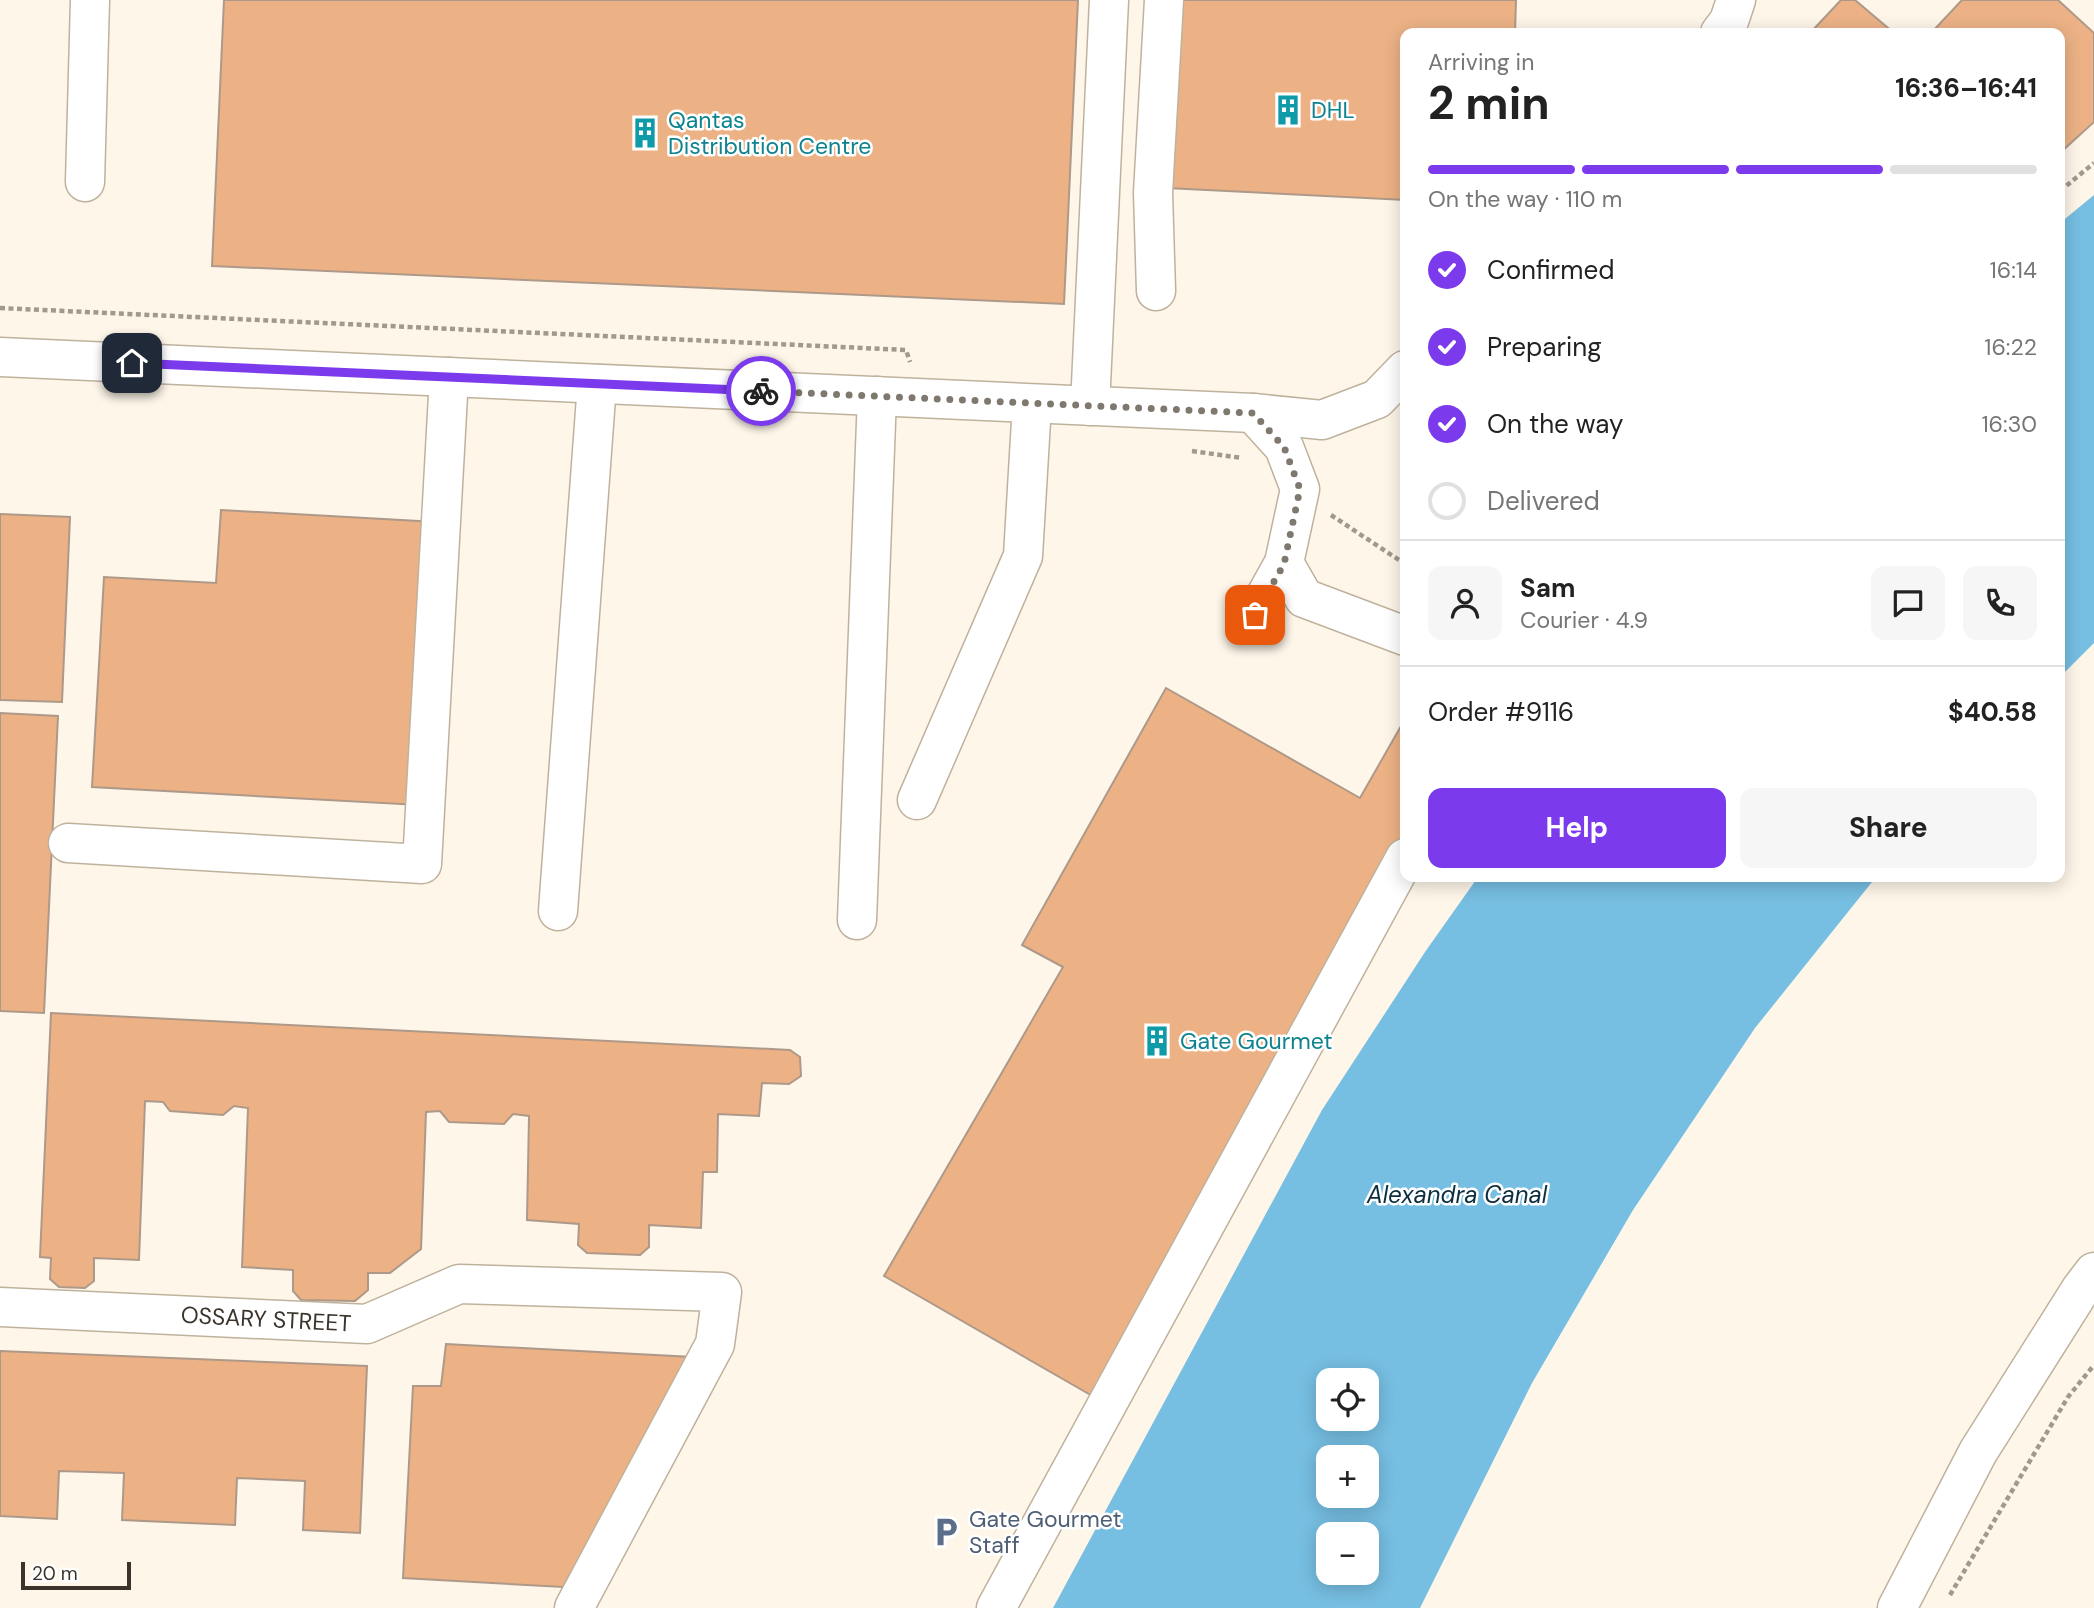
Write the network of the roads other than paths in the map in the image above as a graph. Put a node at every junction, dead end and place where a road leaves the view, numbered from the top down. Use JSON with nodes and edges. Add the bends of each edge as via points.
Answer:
{"nodes":[{"id":1,"x":90,"y":0,"type":"edge"},
{"id":2,"x":1109,"y":0,"type":"edge"},
{"id":3,"x":1164,"y":0,"type":"edge"},
{"id":4,"x":1736,"y":0,"type":"edge"},
{"id":5,"x":1724,"y":28,"type":"edge"},
{"id":6,"x":85,"y":182,"type":"dead end"},
{"id":7,"x":1156,"y":291,"type":"dead end"},
{"id":8,"x":0,"y":357,"type":"edge"},
{"id":9,"x":1400,"y":375,"type":"edge"},
{"id":10,"x":449,"y":377,"type":"junction"},
{"id":11,"x":597,"y":384,"type":"junction"},
{"id":12,"x":877,"y":396,"type":"junction"},
{"id":13,"x":1032,"y":404,"type":"junction"},
{"id":14,"x":1090,"y":406,"type":"junction"},
{"id":15,"x":1253,"y":413,"type":"junction"},
{"id":16,"x":1284,"y":564,"type":"junction"},
{"id":17,"x":1255,"y":615,"type":"dead end"},
{"id":18,"x":1400,"y":634,"type":"edge"},
{"id":19,"x":917,"y":800,"type":"dead end"},
{"id":20,"x":68,"y":844,"type":"dead end"},
{"id":21,"x":1400,"y":867,"type":"edge"},
{"id":22,"x":558,"y":911,"type":"dead end"},
{"id":23,"x":857,"y":920,"type":"dead end"},
{"id":24,"x":2094,"y":1272,"type":"edge"},
{"id":25,"x":14,"y":1307,"type":"edge"},
{"id":26,"x":574,"y":1608,"type":"edge"},
{"id":27,"x":996,"y":1608,"type":"edge"},
{"id":28,"x":1897,"y":1608,"type":"edge"}],
"edges":[{"from":1,"to":6,"type":"street"},
{"from":2,"to":14,"type":"street"},
{"from":3,"to":7,"type":"street","via":[[1153,193]]},
{"from":4,"to":5,"type":"street"},
{"from":8,"to":10,"type":"street"},
{"from":9,"to":15,"type":"street","via":[[1377,399],[1322,420]]},
{"from":10,"to":11,"type":"street"},
{"from":10,"to":20,"type":"street","via":[[422,864]]},
{"from":11,"to":12,"type":"street"},
{"from":11,"to":22,"type":"street"},
{"from":12,"to":13,"type":"street"},
{"from":12,"to":23,"type":"street"},
{"from":13,"to":14,"type":"street"},
{"from":13,"to":19,"type":"street","via":[[1023,556]]},
{"from":14,"to":15,"type":"street"},
{"from":15,"to":16,"type":"street","via":[[1284,447],[1300,489]]},
{"from":16,"to":17,"type":"street"},
{"from":16,"to":18,"type":"street","via":[[1304,598]]},
{"from":21,"to":27,"type":"street"},
{"from":24,"to":28,"type":"street","via":[[1978,1452]]},
{"from":25,"to":26,"type":"street","name":"OSSARY STREET","via":[[367,1324],[460,1284],[722,1292],[715,1344]]}]}
